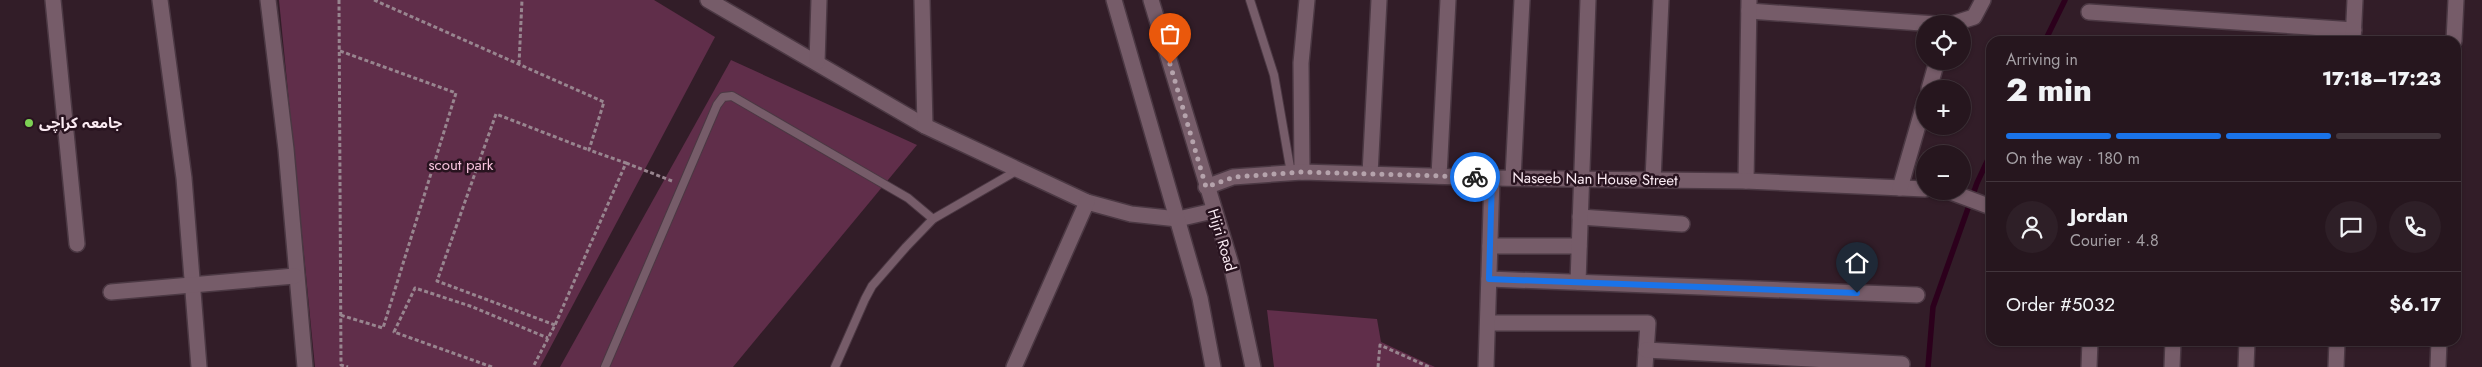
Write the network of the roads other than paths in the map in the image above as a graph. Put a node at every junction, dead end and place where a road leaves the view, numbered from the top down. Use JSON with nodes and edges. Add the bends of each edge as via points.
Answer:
{"nodes":[{"id":1,"x":56,"y":0,"type":"edge"},
{"id":2,"x":160,"y":0,"type":"edge"},
{"id":3,"x":268,"y":0,"type":"edge"},
{"id":4,"x":708,"y":0,"type":"edge"},
{"id":5,"x":819,"y":0,"type":"edge"},
{"id":6,"x":922,"y":0,"type":"edge"},
{"id":7,"x":1114,"y":0,"type":"edge"},
{"id":8,"x":1151,"y":0,"type":"edge"},
{"id":9,"x":1250,"y":0,"type":"edge"},
{"id":10,"x":1307,"y":0,"type":"edge"},
{"id":11,"x":1379,"y":0,"type":"edge"},
{"id":12,"x":1448,"y":0,"type":"edge"},
{"id":13,"x":1522,"y":0,"type":"edge"},
{"id":14,"x":1588,"y":0,"type":"edge"},
{"id":15,"x":1661,"y":0,"type":"edge"},
{"id":16,"x":1983,"y":0,"type":"edge"},
{"id":17,"x":2355,"y":0,"type":"edge"},
{"id":18,"x":2456,"y":0,"type":"edge"},
{"id":19,"x":723,"y":4,"type":"edge"},
{"id":20,"x":1749,"y":6,"type":"edge"},
{"id":21,"x":2089,"y":12,"type":"dead end"},
{"id":22,"x":1971,"y":18,"type":"edge"},
{"id":23,"x":1916,"y":22,"type":"edge"},
{"id":24,"x":2354,"y":35,"type":"edge"},
{"id":25,"x":2454,"y":36,"type":"edge"},
{"id":26,"x":817,"y":62,"type":"junction"},
{"id":27,"x":925,"y":126,"type":"junction"},
{"id":28,"x":1916,"y":132,"type":"edge"},
{"id":29,"x":1018,"y":170,"type":"junction"},
{"id":30,"x":1296,"y":173,"type":"junction"},
{"id":31,"x":1370,"y":174,"type":"junction"},
{"id":32,"x":1439,"y":176,"type":"junction"},
{"id":33,"x":1492,"y":178,"type":"junction"},
{"id":34,"x":1513,"y":178,"type":"junction"},
{"id":35,"x":1581,"y":179,"type":"junction"},
{"id":36,"x":1653,"y":180,"type":"junction"},
{"id":37,"x":1746,"y":181,"type":"junction"},
{"id":38,"x":1206,"y":187,"type":"junction"},
{"id":39,"x":1900,"y":188,"type":"junction"},
{"id":40,"x":1916,"y":189,"type":"edge"},
{"id":41,"x":1971,"y":200,"type":"edge"},
{"id":42,"x":1087,"y":202,"type":"junction"},
{"id":43,"x":1986,"y":205,"type":"edge"},
{"id":44,"x":1213,"y":211,"type":"junction"},
{"id":45,"x":1178,"y":218,"type":"junction"},
{"id":46,"x":1580,"y":218,"type":"junction"},
{"id":47,"x":934,"y":219,"type":"junction"},
{"id":48,"x":1682,"y":224,"type":"dead end"},
{"id":49,"x":78,"y":244,"type":"dead end"},
{"id":50,"x":1490,"y":246,"type":"junction"},
{"id":51,"x":1579,"y":246,"type":"junction"},
{"id":52,"x":296,"y":276,"type":"junction"},
{"id":53,"x":1489,"y":279,"type":"junction"},
{"id":54,"x":1578,"y":282,"type":"junction"},
{"id":55,"x":192,"y":284,"type":"junction"},
{"id":56,"x":110,"y":292,"type":"dead end"},
{"id":57,"x":1917,"y":295,"type":"dead end"},
{"id":58,"x":1488,"y":323,"type":"junction"},
{"id":59,"x":2090,"y":346,"type":"edge"},
{"id":60,"x":2173,"y":346,"type":"edge"},
{"id":61,"x":2247,"y":346,"type":"edge"},
{"id":62,"x":2337,"y":346,"type":"edge"},
{"id":63,"x":2439,"y":346,"type":"edge"},
{"id":64,"x":1646,"y":350,"type":"junction"},
{"id":65,"x":1711,"y":360,"type":"edge"},
{"id":66,"x":1782,"y":362,"type":"edge"},
{"id":67,"x":1821,"y":363,"type":"edge"},
{"id":68,"x":1902,"y":364,"type":"dead end"},
{"id":69,"x":199,"y":367,"type":"edge"},
{"id":70,"x":305,"y":367,"type":"edge"},
{"id":71,"x":605,"y":367,"type":"edge"},
{"id":72,"x":835,"y":367,"type":"edge"},
{"id":73,"x":1014,"y":367,"type":"edge"},
{"id":74,"x":1213,"y":367,"type":"edge"},
{"id":75,"x":1253,"y":367,"type":"edge"},
{"id":76,"x":1486,"y":367,"type":"edge"},
{"id":77,"x":1645,"y":367,"type":"edge"},
{"id":78,"x":2089,"y":367,"type":"edge"},
{"id":79,"x":2172,"y":367,"type":"edge"},
{"id":80,"x":2246,"y":367,"type":"edge"},
{"id":81,"x":2336,"y":367,"type":"edge"},
{"id":82,"x":2438,"y":367,"type":"edge"}],
"edges":[{"from":1,"to":49,"type":"street"},
{"from":2,"to":55,"type":"street","via":[[184,178]]},
{"from":3,"to":52,"type":"street","via":[[286,149]]},
{"from":4,"to":19,"type":"street"},
{"from":5,"to":26,"type":"street"},
{"from":6,"to":27,"type":"street"},
{"from":7,"to":45,"type":"street"},
{"from":8,"to":38,"type":"street","name":"Hijri Road"},
{"from":9,"to":30,"type":"lane","via":[[1274,75]]},
{"from":10,"to":30,"type":"street"},
{"from":11,"to":31,"type":"street"},
{"from":12,"to":32,"type":"street"},
{"from":13,"to":34,"type":"street"},
{"from":14,"to":35,"type":"street"},
{"from":15,"to":36,"type":"street"},
{"from":16,"to":22,"type":"street"},
{"from":17,"to":24,"type":"street"},
{"from":18,"to":25,"type":"street"},
{"from":19,"to":26,"type":"street"},
{"from":20,"to":23,"type":"street"},
{"from":20,"to":37,"type":"street"},
{"from":21,"to":24,"type":"street"},
{"from":26,"to":27,"type":"street"},
{"from":27,"to":29,"type":"street"},
{"from":28,"to":39,"type":"street"},
{"from":29,"to":42,"type":"street"},
{"from":29,"to":47,"type":"lane"},
{"from":30,"to":31,"type":"street","name":"Naseeb Nan House Street"},
{"from":30,"to":38,"type":"street","name":"Naseeb Nan House Street","via":[[1234,177]]},
{"from":31,"to":32,"type":"street","name":"Naseeb Nan House Street"},
{"from":32,"to":33,"type":"street","name":"Naseeb Nan House Street"},
{"from":33,"to":34,"type":"street","name":"Naseeb Nan House Street"},
{"from":33,"to":50,"type":"street"},
{"from":34,"to":35,"type":"street","name":"Naseeb Nan House Street"},
{"from":35,"to":36,"type":"street","name":"Naseeb Nan House Street"},
{"from":35,"to":46,"type":"street"},
{"from":36,"to":37,"type":"street","name":"Naseeb Nan House Street"},
{"from":37,"to":39,"type":"street","name":"Naseeb Nan House Street"},
{"from":38,"to":44,"type":"street","name":"Hijri Road"},
{"from":39,"to":40,"type":"street","name":"Naseeb Nan House Street"},
{"from":41,"to":43,"type":"street"},
{"from":42,"to":45,"type":"street","via":[[1131,214]]},
{"from":42,"to":73,"type":"street"},
{"from":44,"to":45,"type":"street"},
{"from":44,"to":75,"type":"street","name":"Hijri Road","via":[[1231,264]]},
{"from":45,"to":74,"type":"street","via":[[1200,298]]},
{"from":46,"to":48,"type":"street"},
{"from":46,"to":51,"type":"street"},
{"from":47,"to":71,"type":"lane","via":[[908,198],[732,96],[719,101]]},
{"from":47,"to":72,"type":"lane","via":[[872,286]]},
{"from":50,"to":51,"type":"street"},
{"from":50,"to":53,"type":"street"},
{"from":51,"to":54,"type":"street"},
{"from":52,"to":55,"type":"street"},
{"from":52,"to":70,"type":"street"},
{"from":53,"to":54,"type":"street"},
{"from":53,"to":58,"type":"street"},
{"from":54,"to":57,"type":"street"},
{"from":55,"to":56,"type":"street"},
{"from":55,"to":69,"type":"street"},
{"from":58,"to":64,"type":"street","via":[[1648,323]]},
{"from":58,"to":76,"type":"street"},
{"from":59,"to":78,"type":"street"},
{"from":60,"to":79,"type":"street"},
{"from":61,"to":80,"type":"street"},
{"from":62,"to":81,"type":"street"},
{"from":63,"to":82,"type":"street"},
{"from":64,"to":65,"type":"street"},
{"from":64,"to":77,"type":"street"},
{"from":65,"to":66,"type":"street"},
{"from":66,"to":67,"type":"street"},
{"from":67,"to":68,"type":"street"}]}
